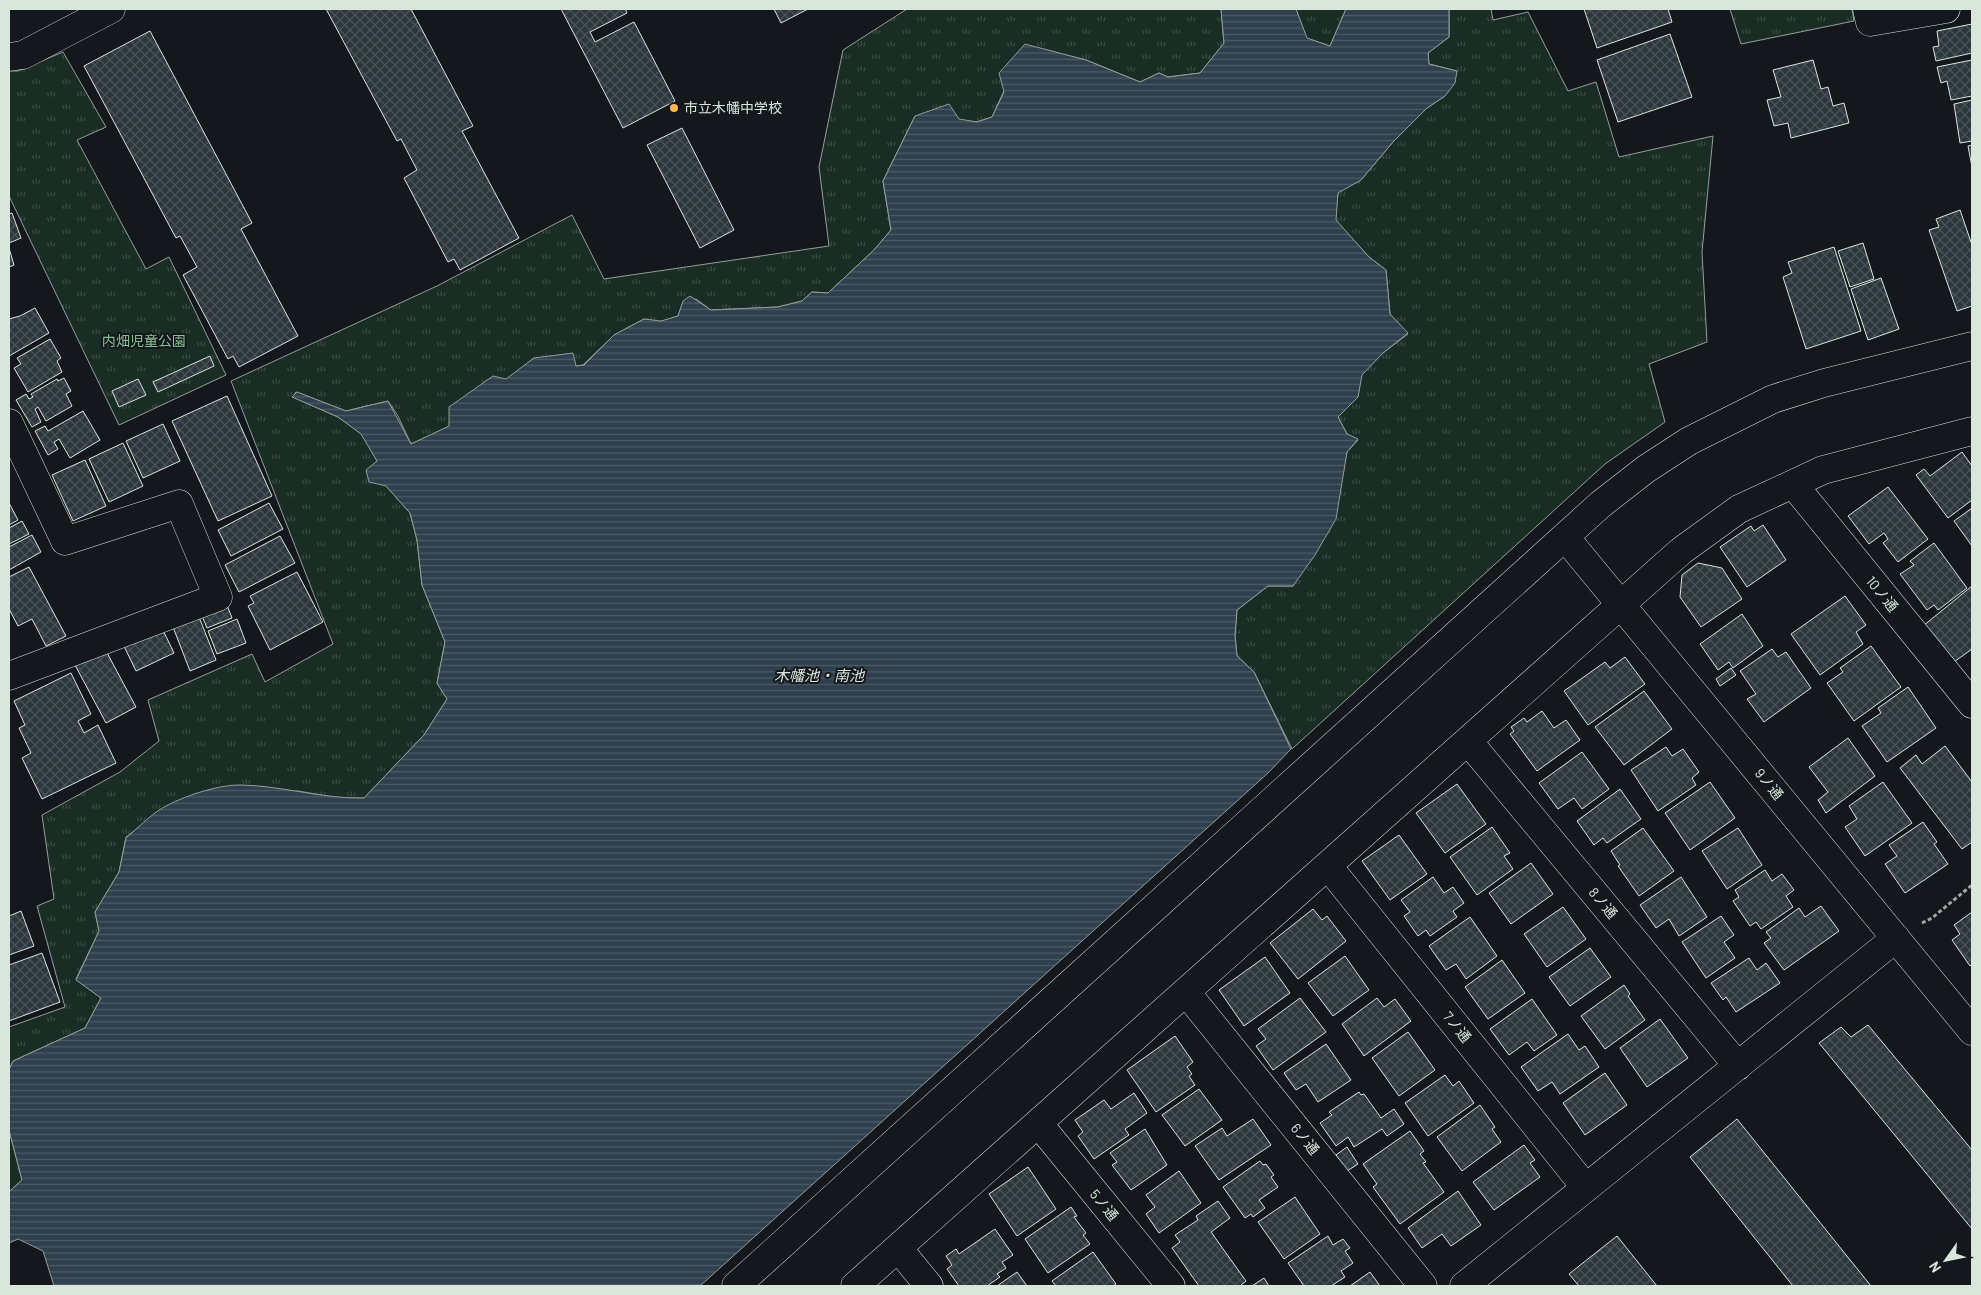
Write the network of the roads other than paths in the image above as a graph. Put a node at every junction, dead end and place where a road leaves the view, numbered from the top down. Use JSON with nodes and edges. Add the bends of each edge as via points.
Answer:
{"nodes":[{"id":1,"x":111,"y":9,"type":"edge"},
{"id":2,"x":1867,"y":9,"type":"edge"},
{"id":3,"x":1946,"y":9,"type":"edge"},
{"id":4,"x":9,"y":57,"type":"edge"},
{"id":5,"x":1972,"y":346,"type":"edge"},
{"id":6,"x":9,"y":423,"type":"edge"},
{"id":7,"x":1972,"y":431,"type":"edge"},
{"id":8,"x":1793,"y":484,"type":"junction"},
{"id":9,"x":1565,"y":537,"type":"junction"},
{"id":10,"x":1622,"y":604,"type":"junction"},
{"id":11,"x":9,"y":676,"type":"edge"},
{"id":12,"x":1972,"y":704,"type":"edge"},
{"id":13,"x":1468,"y":741,"type":"junction"},
{"id":14,"x":1328,"y":866,"type":"junction"},
{"id":15,"x":1896,"y":938,"type":"junction"},
{"id":16,"x":1186,"y":992,"type":"junction"},
{"id":17,"x":1972,"y":1032,"type":"edge"},
{"id":18,"x":1738,"y":1066,"type":"junction"},
{"id":19,"x":1038,"y":1124,"type":"junction"},
{"id":20,"x":1586,"y":1188,"type":"junction"},
{"id":21,"x":898,"y":1248,"type":"junction"},
{"id":22,"x":736,"y":1286,"type":"edge"},
{"id":23,"x":855,"y":1286,"type":"edge"},
{"id":24,"x":929,"y":1286,"type":"edge"},
{"id":25,"x":1171,"y":1286,"type":"edge"},
{"id":26,"x":1423,"y":1286,"type":"edge"},
{"id":27,"x":1464,"y":1286,"type":"edge"}],
"edges":[{"from":1,"to":4,"type":"street","via":[[23,55]]},
{"from":2,"to":3,"type":"street","via":[[1870,22]]},
{"from":5,"to":9,"type":"street","via":[[1824,383],[1773,400],[1682,446],[1601,504]]},
{"from":6,"to":11,"type":"street","via":[[65,541],[179,504],[218,597]]},
{"from":7,"to":8,"type":"street","via":[[1823,470]]},
{"from":8,"to":10,"type":"street","via":[[1739,509],[1681,551]]},
{"from":8,"to":12,"type":"street","name":"10ノ通"},
{"from":9,"to":10,"type":"street","name":"9ノ通"},
{"from":9,"to":22,"type":"street"},
{"from":10,"to":13,"type":"street"},
{"from":10,"to":15,"type":"street","name":"9ノ通"},
{"from":13,"to":14,"type":"street"},
{"from":13,"to":18,"type":"street","name":"8ノ通"},
{"from":14,"to":16,"type":"street"},
{"from":14,"to":20,"type":"street","name":"7ノ通"},
{"from":15,"to":17,"type":"street","name":"9ノ通"},
{"from":15,"to":18,"type":"street"},
{"from":16,"to":19,"type":"street"},
{"from":16,"to":26,"type":"street","name":"6ノ通"},
{"from":18,"to":20,"type":"street"},
{"from":19,"to":21,"type":"street"},
{"from":19,"to":25,"type":"street","name":"5ノ通"},
{"from":20,"to":27,"type":"street"},
{"from":21,"to":23,"type":"street"},
{"from":21,"to":24,"type":"street"}]}
